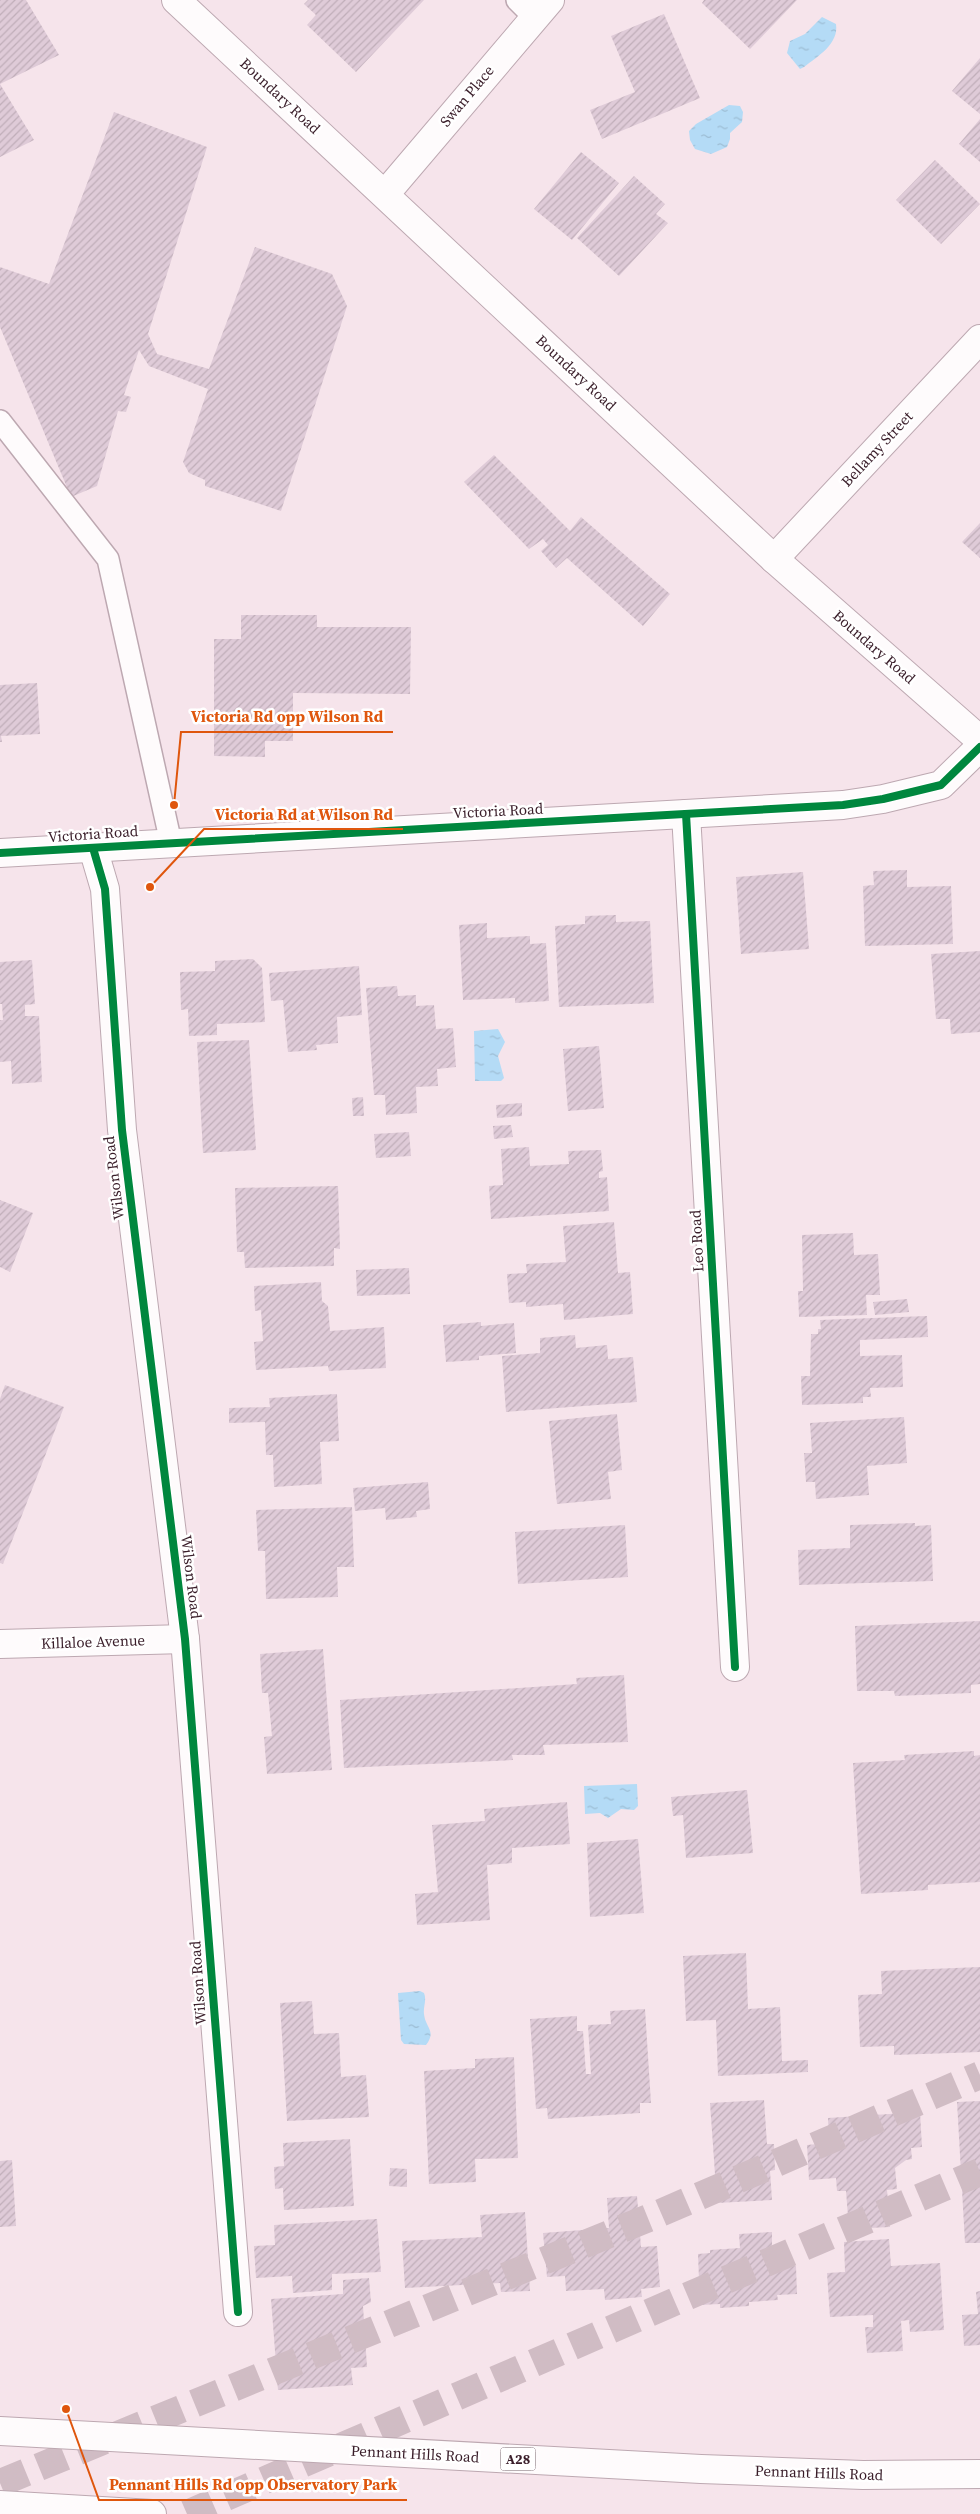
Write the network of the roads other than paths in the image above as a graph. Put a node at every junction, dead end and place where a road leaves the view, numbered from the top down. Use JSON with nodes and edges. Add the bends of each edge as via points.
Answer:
{"nodes":[{"id":1,"x":176,"y":0,"type":"edge"},
{"id":2,"x":533,"y":6,"type":"edge"},
{"id":3,"x":386,"y":194,"type":"junction"},
{"id":4,"x":980,"y":339,"type":"edge"},
{"id":5,"x":0,"y":420,"type":"edge"},
{"id":6,"x":774,"y":559,"type":"junction"},
{"id":7,"x":980,"y":740,"type":"edge"},
{"id":8,"x":980,"y":747,"type":"edge"},
{"id":9,"x":686,"y":814,"type":"junction"},
{"id":10,"x":171,"y":843,"type":"junction"},
{"id":11,"x":93,"y":848,"type":"junction"},
{"id":12,"x":0,"y":854,"type":"edge"},
{"id":13,"x":185,"y":1639,"type":"junction"},
{"id":14,"x":0,"y":1644,"type":"edge"},
{"id":15,"x":735,"y":1667,"type":"dead end"},
{"id":16,"x":238,"y":2312,"type":"dead end"},
{"id":17,"x":0,"y":2431,"type":"edge"},
{"id":18,"x":980,"y":2474,"type":"edge"},
{"id":19,"x":0,"y":2505,"type":"edge"},
{"id":20,"x":152,"y":2514,"type":"edge"}],
"edges":[{"from":1,"to":3,"type":"main road","name":"Boundary Road"},
{"from":2,"to":3,"type":"main road","name":"Swan Place"},
{"from":3,"to":6,"type":"main road","name":"Boundary Road"},
{"from":4,"to":6,"type":"main road","name":"Bellamy Street"},
{"from":5,"to":10,"type":"lane","via":[[108,559]]},
{"from":6,"to":7,"type":"main road","name":"Boundary Road"},
{"from":8,"to":9,"type":"main road","name":"Victoria Road","via":[[941,785],[883,799],[843,805]]},
{"from":9,"to":10,"type":"main road","name":"Victoria Road"},
{"from":9,"to":15,"type":"main road","name":"Leo Road"},
{"from":10,"to":11,"type":"main road","name":"Victoria Road"},
{"from":11,"to":12,"type":"main road","name":"Victoria Road"},
{"from":11,"to":13,"type":"main road","name":"Wilson Road","via":[[105,889],[122,1130]]},
{"from":13,"to":14,"type":"main road","name":"Killaloe Avenue"},
{"from":13,"to":16,"type":"main road","name":"Wilson Road"},
{"from":17,"to":18,"type":"main road","name":"Pennant Hills Road","number":"A28","via":[[701,2469],[863,2475]]},
{"from":19,"to":20,"type":"main road"}]}
